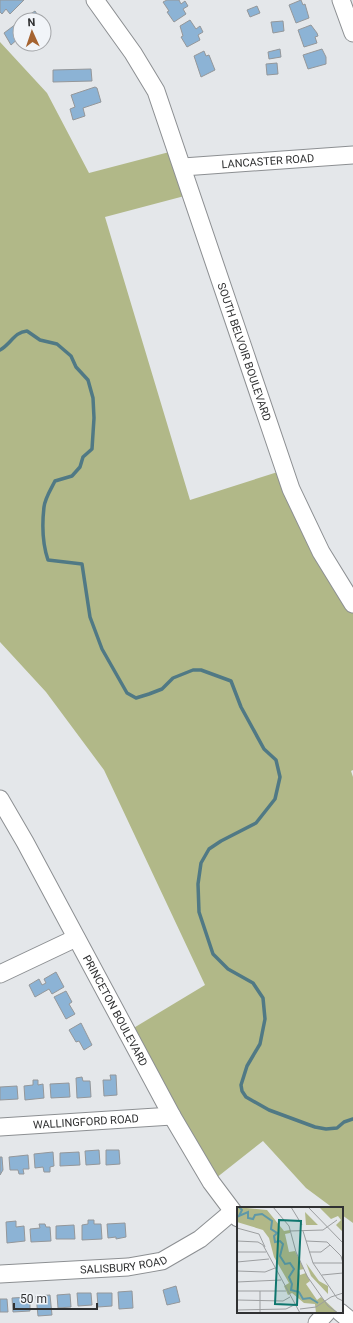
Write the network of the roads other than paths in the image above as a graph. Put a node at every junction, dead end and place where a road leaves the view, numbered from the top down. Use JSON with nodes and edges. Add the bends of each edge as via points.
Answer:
{"nodes":[{"id":1,"x":95,"y":0,"type":"edge"},
{"id":2,"x":341,"y":0,"type":"edge"},
{"id":3,"x":353,"y":33,"type":"edge"},
{"id":4,"x":353,"y":154,"type":"edge"},
{"id":5,"x":183,"y":168,"type":"junction"},
{"id":6,"x":353,"y":604,"type":"edge"},
{"id":7,"x":0,"y":799,"type":"edge"},
{"id":8,"x":76,"y":938,"type":"junction"},
{"id":9,"x":0,"y":974,"type":"edge"},
{"id":10,"x":172,"y":1116,"type":"junction"},
{"id":11,"x":0,"y":1128,"type":"edge"},
{"id":12,"x":235,"y":1215,"type":"edge"},
{"id":13,"x":0,"y":1274,"type":"edge"},
{"id":14,"x":326,"y":1313,"type":"edge"},
{"id":15,"x":341,"y":1313,"type":"edge"},
{"id":16,"x":317,"y":1323,"type":"edge"},
{"id":17,"x":353,"y":1323,"type":"edge"}],
"edges":[{"from":1,"to":5,"type":"street","name":"SOUTH BELVOIR BOULEVARD","via":[[156,91]]},
{"from":2,"to":3,"type":"street"},
{"from":4,"to":5,"type":"street","name":"LANCASTER ROAD"},
{"from":5,"to":6,"type":"street","name":"SOUTH BELVOIR BOULEVARD","via":[[291,489],[321,552]]},
{"from":7,"to":8,"type":"street","name":"PRINCETON BOULEVARD"},
{"from":8,"to":9,"type":"street"},
{"from":8,"to":10,"type":"street","name":"PRINCETON BOULEVARD"},
{"from":10,"to":11,"type":"street","name":"WALLINGFORD ROAD"},
{"from":10,"to":12,"type":"street","name":"PRINCETON BOULEVARD","via":[[211,1182]]},
{"from":12,"to":13,"type":"street","name":"SALISBURY ROAD","via":[[162,1261],[128,1267]]},
{"from":14,"to":16,"type":"street"},
{"from":15,"to":17,"type":"street"}]}
